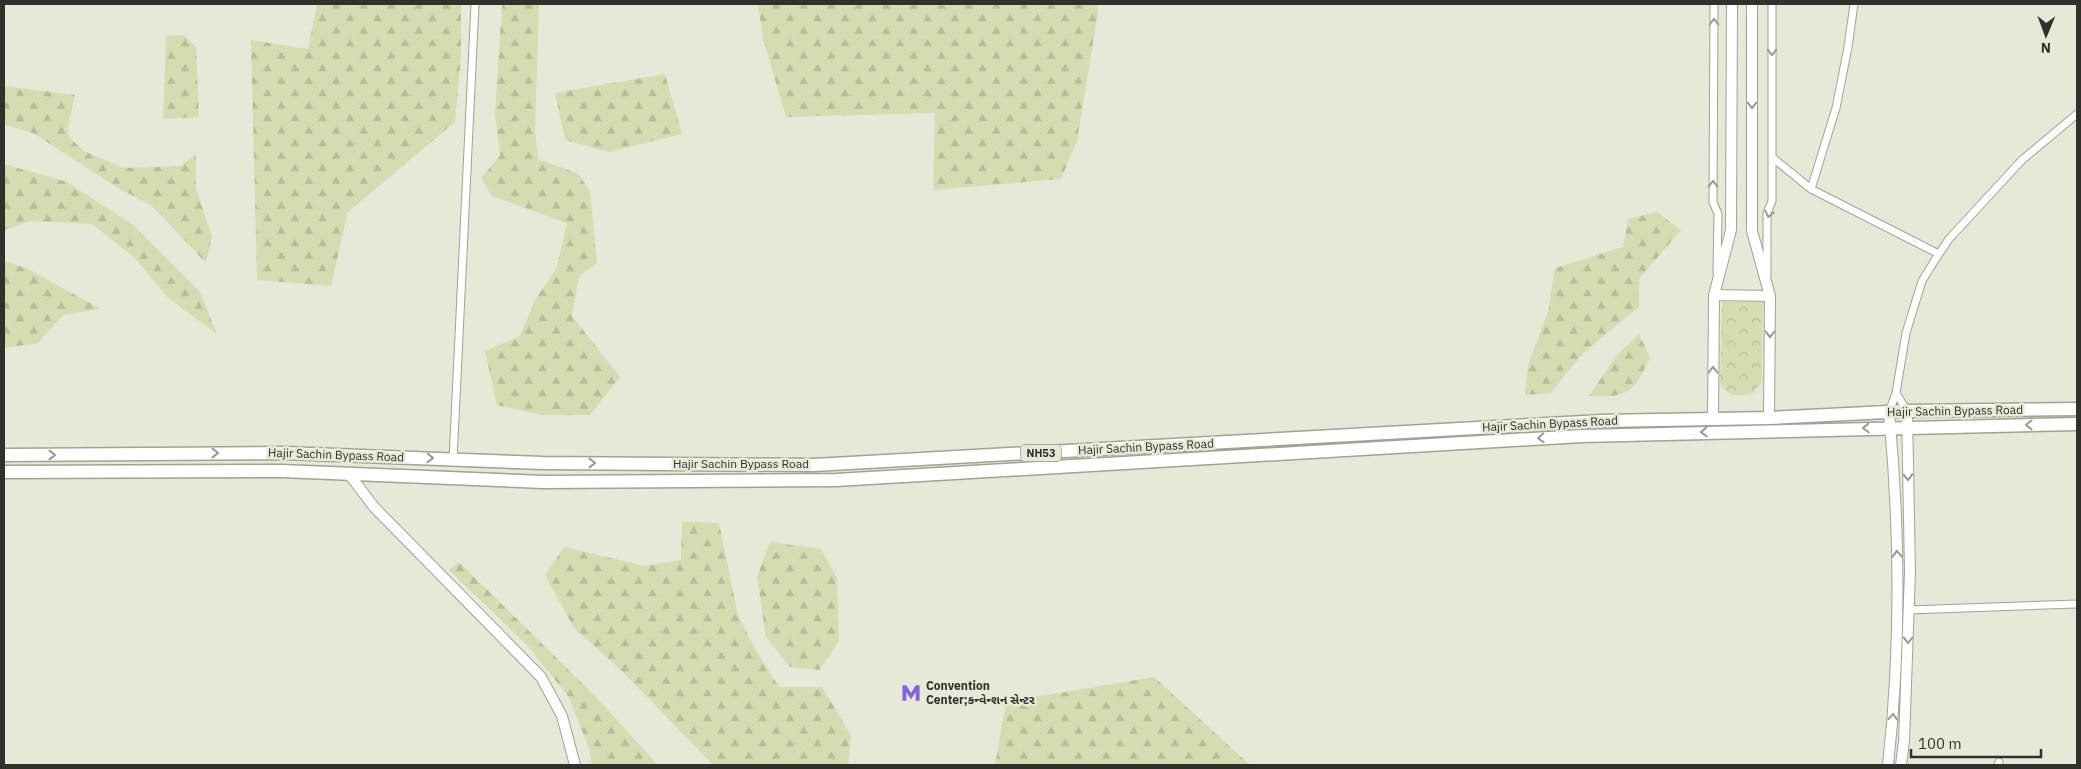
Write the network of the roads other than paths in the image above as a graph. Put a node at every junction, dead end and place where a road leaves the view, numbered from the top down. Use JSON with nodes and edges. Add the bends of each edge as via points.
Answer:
{"nodes":[{"id":1,"x":475,"y":4,"type":"edge"},
{"id":2,"x":1714,"y":4,"type":"edge"},
{"id":3,"x":1732,"y":4,"type":"edge"},
{"id":4,"x":1752,"y":4,"type":"edge"},
{"id":5,"x":1772,"y":4,"type":"edge"},
{"id":6,"x":1854,"y":4,"type":"edge"},
{"id":7,"x":2077,"y":114,"type":"edge"},
{"id":8,"x":1772,"y":158,"type":"junction"},
{"id":9,"x":1811,"y":189,"type":"junction"},
{"id":10,"x":1939,"y":254,"type":"junction"},
{"id":11,"x":1717,"y":284,"type":"junction"},
{"id":12,"x":1769,"y":291,"type":"junction"},
{"id":13,"x":1714,"y":295,"type":"junction"},
{"id":14,"x":1896,"y":393,"type":"junction"},
{"id":15,"x":2077,"y":409,"type":"edge"},
{"id":16,"x":1907,"y":411,"type":"junction"},
{"id":17,"x":1889,"y":413,"type":"junction"},
{"id":18,"x":1769,"y":418,"type":"junction"},
{"id":19,"x":1713,"y":419,"type":"junction"},
{"id":20,"x":2077,"y":424,"type":"edge"},
{"id":21,"x":1890,"y":427,"type":"junction"},
{"id":22,"x":1907,"y":427,"type":"junction"},
{"id":23,"x":4,"y":455,"type":"edge"},
{"id":24,"x":453,"y":460,"type":"junction"},
{"id":25,"x":4,"y":472,"type":"edge"},
{"id":26,"x":350,"y":474,"type":"junction"},
{"id":27,"x":2077,"y":604,"type":"edge"},
{"id":28,"x":1909,"y":610,"type":"junction"},
{"id":29,"x":576,"y":765,"type":"edge"},
{"id":30,"x":1888,"y":765,"type":"edge"},
{"id":31,"x":1901,"y":765,"type":"edge"}],
"edges":[{"from":1,"to":24,"type":"street"},
{"from":11,"to":2,"type":"street","one_way":true,"via":[[1718,214],[1712,202]]},
{"from":3,"to":11,"type":"street","via":[[1731,230]]},
{"from":4,"to":12,"type":"street","one_way":true,"via":[[1752,231]]},
{"from":5,"to":8,"type":"street","one_way":true},
{"from":6,"to":9,"type":"street","via":[[1836,108]]},
{"from":7,"to":10,"type":"street","via":[[2022,160]]},
{"from":8,"to":9,"type":"street"},
{"from":8,"to":12,"type":"street","one_way":true,"via":[[1772,202],[1767,213]]},
{"from":9,"to":10,"type":"street"},
{"from":10,"to":14,"type":"street","via":[[1922,281],[1906,334]]},
{"from":11,"to":13,"type":"street"},
{"from":12,"to":13,"type":"street"},
{"from":12,"to":18,"type":"street","one_way":true},
{"from":19,"to":13,"type":"street","one_way":true},
{"from":14,"to":16,"type":"street"},
{"from":14,"to":17,"type":"street"},
{"from":15,"to":16,"type":"highway","name":"Hajir Sachin Bypass Road","number":"NH53"},
{"from":16,"to":17,"type":"highway","name":"Hajir Sachin Bypass Road","number":"NH53"},
{"from":16,"to":22,"type":"street"},
{"from":17,"to":18,"type":"highway","name":"Hajir Sachin Bypass Road","number":"NH53"},
{"from":17,"to":21,"type":"street"},
{"from":18,"to":19,"type":"highway","name":"Hajir Sachin Bypass Road","number":"NH53"},
{"from":24,"to":19,"type":"highway","name":"Hajir Sachin Bypass Road","number":"NH53","one_way":true,"via":[[814,465],[1418,430]]},
{"from":20,"to":22,"type":"highway","number":"NH53","one_way":true},
{"from":21,"to":22,"type":"highway","number":"NH53"},
{"from":21,"to":26,"type":"highway","number":"NH53","one_way":true,"via":[[1582,436],[836,480],[543,482]]},
{"from":30,"to":21,"type":"street","one_way":true,"via":[[1898,587]]},
{"from":22,"to":28,"type":"street","one_way":true},
{"from":23,"to":24,"type":"highway","name":"Hajir Sachin Bypass Road","number":"NH53","one_way":true,"via":[[285,453]]},
{"from":25,"to":26,"type":"highway","number":"NH53","via":[[282,471]]},
{"from":26,"to":29,"type":"street","via":[[374,507],[541,677],[562,716]]},
{"from":27,"to":28,"type":"street"},
{"from":28,"to":31,"type":"street","one_way":true}]}
